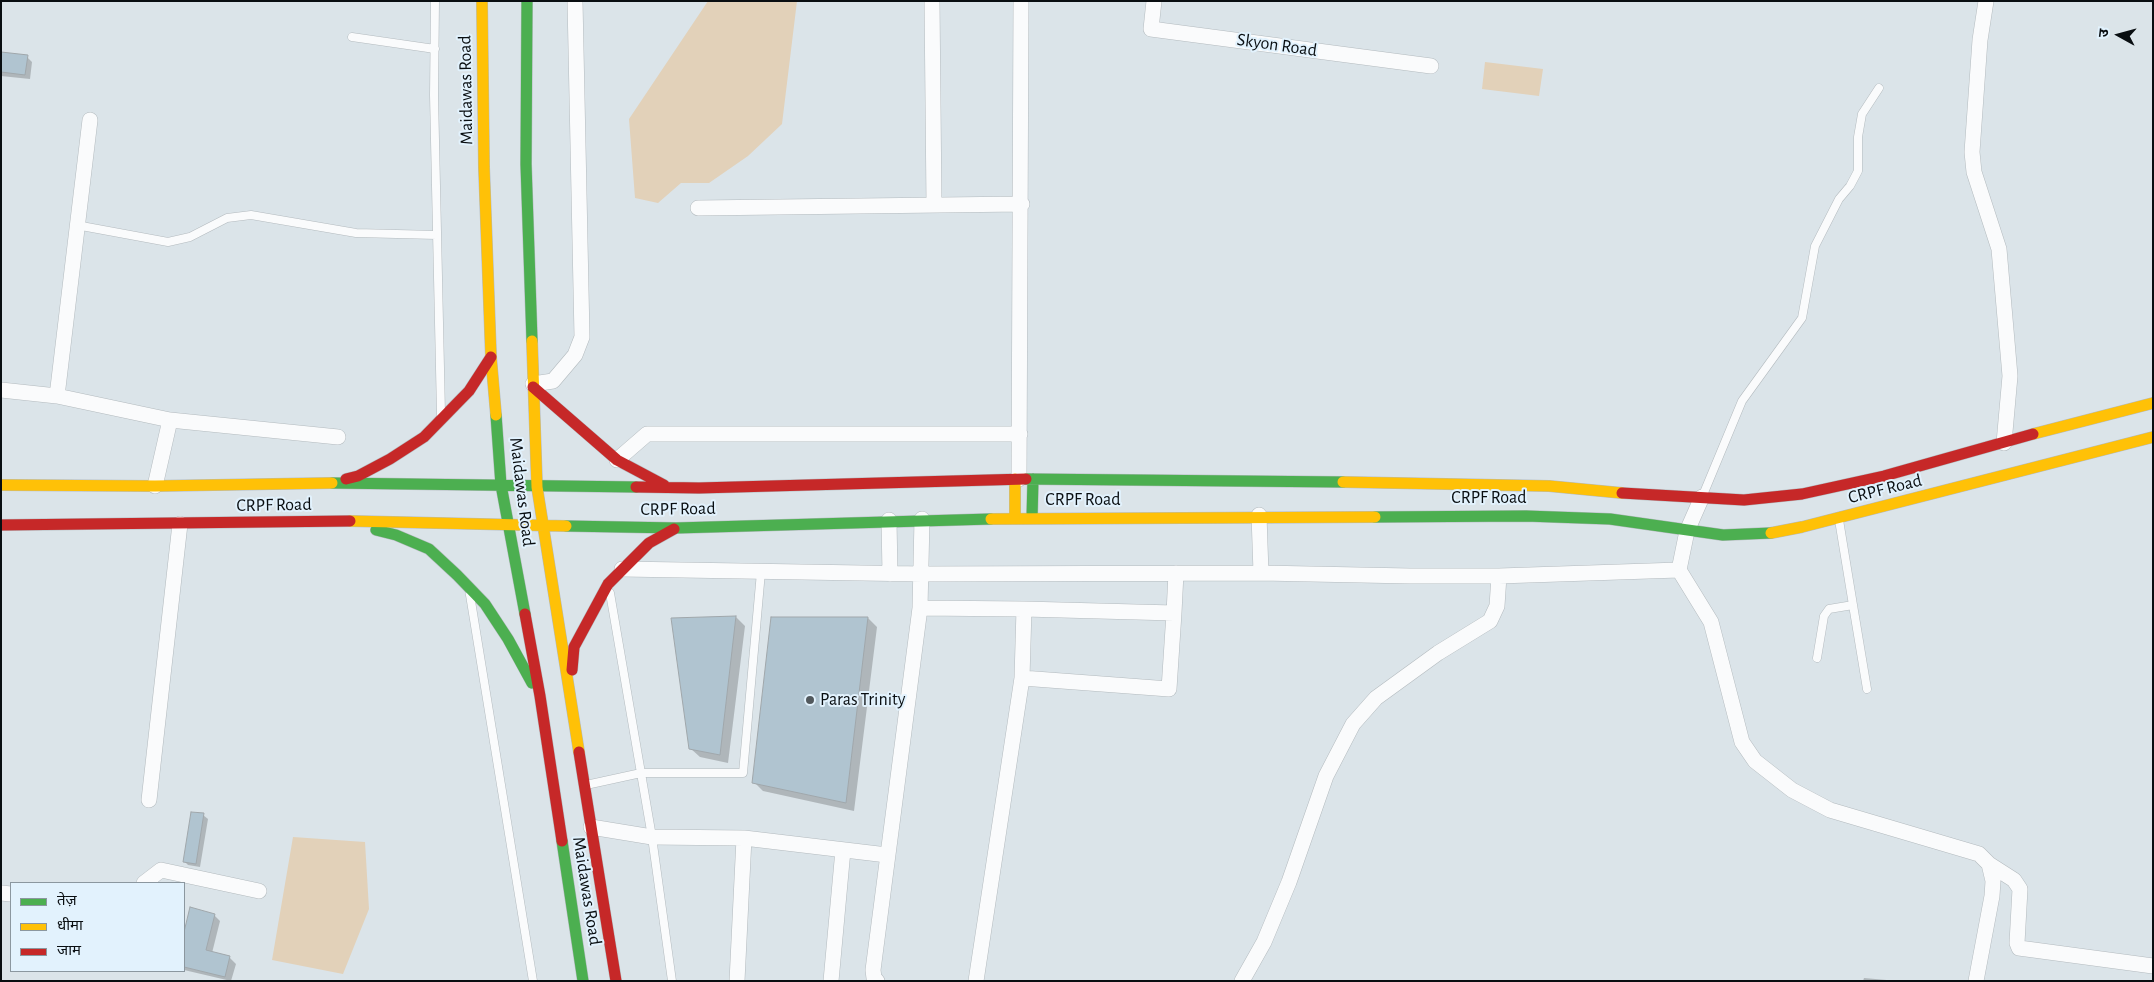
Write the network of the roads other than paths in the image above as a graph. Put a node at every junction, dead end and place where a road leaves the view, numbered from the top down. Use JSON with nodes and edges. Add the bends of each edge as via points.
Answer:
{"nodes":[{"id":1,"x":435,"y":1,"type":"edge"},
{"id":2,"x":482,"y":1,"type":"edge"},
{"id":3,"x":527,"y":1,"type":"edge"},
{"id":4,"x":575,"y":1,"type":"edge"},
{"id":5,"x":932,"y":1,"type":"edge"},
{"id":6,"x":1021,"y":1,"type":"edge"},
{"id":7,"x":1154,"y":1,"type":"edge"},
{"id":8,"x":1986,"y":1,"type":"edge"},
{"id":9,"x":352,"y":37,"type":"dead end"},
{"id":10,"x":434,"y":49,"type":"junction"},
{"id":11,"x":1431,"y":66,"type":"dead end"},
{"id":12,"x":1879,"y":88,"type":"dead end"},
{"id":13,"x":90,"y":120,"type":"dead end"},
{"id":14,"x":1022,"y":204,"type":"junction"},
{"id":15,"x":934,"y":205,"type":"junction"},
{"id":16,"x":698,"y":208,"type":"dead end"},
{"id":17,"x":76,"y":225,"type":"junction"},
{"id":18,"x":437,"y":235,"type":"junction"},
{"id":19,"x":490,"y":357,"type":"junction"},
{"id":20,"x":533,"y":386,"type":"junction"},
{"id":21,"x":1,"y":390,"type":"edge"},
{"id":22,"x":57,"y":396,"type":"junction"},
{"id":23,"x":2153,"y":403,"type":"edge"},
{"id":24,"x":170,"y":420,"type":"junction"},
{"id":25,"x":441,"y":421,"type":"junction"},
{"id":26,"x":1020,"y":434,"type":"junction"},
{"id":27,"x":338,"y":437,"type":"dead end"},
{"id":28,"x":2153,"y":437,"type":"edge"},
{"id":29,"x":2004,"y":442,"type":"junction"},
{"id":30,"x":617,"y":460,"type":"junction"},
{"id":31,"x":1022,"y":479,"type":"junction"},
{"id":32,"x":331,"y":483,"type":"junction"},
{"id":33,"x":1,"y":485,"type":"edge"},
{"id":34,"x":501,"y":485,"type":"junction"},
{"id":35,"x":155,"y":486,"type":"junction"},
{"id":36,"x":538,"y":487,"type":"junction"},
{"id":37,"x":670,"y":488,"type":"junction"},
{"id":38,"x":1702,"y":497,"type":"junction"},
{"id":39,"x":1259,"y":515,"type":"junction"},
{"id":40,"x":1015,"y":518,"type":"junction"},
{"id":41,"x":1032,"y":518,"type":"junction"},
{"id":42,"x":1839,"y":518,"type":"junction"},
{"id":43,"x":922,"y":519,"type":"junction"},
{"id":44,"x":890,"y":520,"type":"junction"},
{"id":45,"x":332,"y":521,"type":"junction"},
{"id":46,"x":180,"y":524,"type":"junction"},
{"id":47,"x":1,"y":525,"type":"edge"},
{"id":48,"x":506,"y":525,"type":"junction"},
{"id":49,"x":542,"y":526,"type":"junction"},
{"id":50,"x":676,"y":528,"type":"junction"},
{"id":51,"x":1687,"y":531,"type":"junction"},
{"id":52,"x":622,"y":569,"type":"junction"},
{"id":53,"x":1679,"y":570,"type":"junction"},
{"id":54,"x":761,"y":572,"type":"junction"},
{"id":55,"x":1176,"y":573,"type":"junction"},
{"id":56,"x":1261,"y":573,"type":"junction"},
{"id":57,"x":890,"y":574,"type":"junction"},
{"id":58,"x":922,"y":574,"type":"junction"},
{"id":59,"x":1499,"y":576,"type":"junction"},
{"id":60,"x":608,"y":584,"type":"junction"},
{"id":61,"x":468,"y":587,"type":"junction"},
{"id":62,"x":1854,"y":605,"type":"junction"},
{"id":63,"x":920,"y":608,"type":"junction"},
{"id":64,"x":1024,"y":609,"type":"junction"},
{"id":65,"x":1174,"y":613,"type":"junction"},
{"id":66,"x":1817,"y":658,"type":"dead end"},
{"id":67,"x":1022,"y":678,"type":"junction"},
{"id":68,"x":1867,"y":689,"type":"dead end"},
{"id":69,"x":540,"y":696,"type":"junction"},
{"id":70,"x":570,"y":696,"type":"junction"},
{"id":71,"x":641,"y":773,"type":"junction"},
{"id":72,"x":584,"y":785,"type":"junction"},
{"id":73,"x":149,"y":800,"type":"dead end"},
{"id":74,"x":591,"y":827,"type":"junction"},
{"id":75,"x":652,"y":837,"type":"junction"},
{"id":76,"x":744,"y":838,"type":"junction"},
{"id":77,"x":843,"y":850,"type":"junction"},
{"id":78,"x":887,"y":855,"type":"junction"},
{"id":79,"x":1989,"y":864,"type":"junction"},
{"id":80,"x":145,"y":882,"type":"edge"},
{"id":81,"x":259,"y":891,"type":"dead end"},
{"id":82,"x":2153,"y":966,"type":"edge"},
{"id":83,"x":533,"y":981,"type":"edge"},
{"id":84,"x":583,"y":981,"type":"edge"},
{"id":85,"x":616,"y":981,"type":"edge"},
{"id":86,"x":672,"y":981,"type":"edge"},
{"id":87,"x":737,"y":981,"type":"edge"},
{"id":88,"x":831,"y":981,"type":"edge"},
{"id":89,"x":877,"y":981,"type":"edge"},
{"id":90,"x":976,"y":981,"type":"edge"},
{"id":91,"x":1242,"y":981,"type":"edge"},
{"id":92,"x":1976,"y":981,"type":"edge"}],
"edges":[{"from":1,"to":10,"type":"lane"},
{"from":2,"to":19,"type":"street","name":"Maidawas Road"},
{"from":3,"to":20,"type":"street","name":"Maidawas Road","via":[[526,164]]},
{"from":4,"to":20,"type":"street","via":[[582,337],[575,355],[553,381]]},
{"from":5,"to":15,"type":"street"},
{"from":6,"to":14,"type":"street"},
{"from":7,"to":11,"type":"street","name":"Skyon Road","via":[[1151,29]]},
{"from":8,"to":29,"type":"street","via":[[1972,152],[1974,172],[1999,249],[2010,376]]},
{"from":9,"to":10,"type":"lane"},
{"from":10,"to":18,"type":"lane"},
{"from":12,"to":38,"type":"lane","via":[[1862,114],[1858,171],[1839,199],[1815,246],[1802,318],[1742,401]]},
{"from":13,"to":17,"type":"street"},
{"from":14,"to":15,"type":"street"},
{"from":14,"to":26,"type":"street"},
{"from":15,"to":16,"type":"street"},
{"from":17,"to":18,"type":"lane","via":[[168,242],[190,237],[227,218],[251,215],[356,233]]},
{"from":17,"to":22,"type":"street"},
{"from":18,"to":25,"type":"lane"},
{"from":19,"to":25,"type":"street","via":[[469,392]]},
{"from":19,"to":34,"type":"street","name":"Maidawas Road"},
{"from":20,"to":30,"type":"street"},
{"from":20,"to":36,"type":"street","name":"Maidawas Road"},
{"from":21,"to":22,"type":"street"},
{"from":22,"to":24,"type":"street"},
{"from":23,"to":29,"type":"street"},
{"from":24,"to":27,"type":"street"},
{"from":24,"to":35,"type":"street"},
{"from":25,"to":32,"type":"street","via":[[424,437],[390,459],[358,476]]},
{"from":26,"to":30,"type":"street","via":[[647,434]]},
{"from":26,"to":31,"type":"street"},
{"from":28,"to":42,"type":"street","name":"CRPF Road"},
{"from":29,"to":38,"type":"street","via":[[1884,476],[1802,494],[1744,500]]},
{"from":30,"to":37,"type":"street"},
{"from":31,"to":37,"type":"street"},
{"from":31,"to":38,"type":"street","via":[[1481,484]]},
{"from":31,"to":40,"type":"street"},
{"from":31,"to":41,"type":"street"},
{"from":32,"to":34,"type":"street"},
{"from":32,"to":35,"type":"street"},
{"from":33,"to":35,"type":"street"},
{"from":34,"to":36,"type":"street"},
{"from":34,"to":48,"type":"street","name":"Maidawas Road"},
{"from":36,"to":37,"type":"street"},
{"from":36,"to":49,"type":"street","name":"Maidawas Road"},
{"from":38,"to":51,"type":"street"},
{"from":39,"to":41,"type":"street","name":"CRPF Road"},
{"from":39,"to":51,"type":"street","name":"CRPF Road","via":[[1610,519]]},
{"from":39,"to":56,"type":"street"},
{"from":40,"to":41,"type":"street","name":"CRPF Road"},
{"from":40,"to":43,"type":"street","name":"CRPF Road"},
{"from":42,"to":51,"type":"street","name":"CRPF Road","via":[[1763,534],[1724,535]]},
{"from":42,"to":62,"type":"lane"},
{"from":43,"to":44,"type":"street","name":"CRPF Road"},
{"from":43,"to":58,"type":"street"},
{"from":44,"to":50,"type":"street","name":"CRPF Road"},
{"from":44,"to":57,"type":"street"},
{"from":45,"to":46,"type":"street","name":"CRPF Road"},
{"from":45,"to":48,"type":"street","name":"CRPF Road"},
{"from":45,"to":61,"type":"street","via":[[396,535],[429,549]]},
{"from":46,"to":47,"type":"street","name":"CRPF Road"},
{"from":46,"to":73,"type":"street"},
{"from":48,"to":49,"type":"street","name":"CRPF Road"},
{"from":48,"to":69,"type":"street","name":"Maidawas Road"},
{"from":49,"to":50,"type":"street","name":"CRPF Road"},
{"from":49,"to":70,"type":"street","name":"Maidawas Road"},
{"from":50,"to":52,"type":"street","via":[[649,542]]},
{"from":51,"to":53,"type":"street"},
{"from":52,"to":54,"type":"street"},
{"from":52,"to":60,"type":"street"},
{"from":53,"to":59,"type":"street"},
{"from":53,"to":79,"type":"street","via":[[1711,622],[1742,742],[1755,761],[1792,790],[1830,810],[1979,854]]},
{"from":54,"to":57,"type":"street"},
{"from":54,"to":71,"type":"lane","via":[[743,773]]},
{"from":55,"to":56,"type":"street"},
{"from":55,"to":58,"type":"street"},
{"from":55,"to":65,"type":"street"},
{"from":56,"to":59,"type":"street"},
{"from":57,"to":58,"type":"street"},
{"from":58,"to":63,"type":"street"},
{"from":59,"to":91,"type":"street","via":[[1497,606],[1490,620],[1376,698],[1353,724],[1326,776],[1264,942]]},
{"from":60,"to":70,"type":"street","via":[[574,647]]},
{"from":60,"to":71,"type":"lane"},
{"from":61,"to":69,"type":"street","via":[[485,604]]},
{"from":61,"to":83,"type":"lane"},
{"from":62,"to":66,"type":"lane","via":[[1829,609],[1824,616]]},
{"from":62,"to":68,"type":"lane"},
{"from":63,"to":64,"type":"street"},
{"from":63,"to":78,"type":"street"},
{"from":64,"to":65,"type":"street"},
{"from":64,"to":67,"type":"street"},
{"from":65,"to":67,"type":"street","via":[[1169,689]]},
{"from":67,"to":90,"type":"street"},
{"from":69,"to":84,"type":"street","name":"Maidawas Road"},
{"from":70,"to":72,"type":"street","name":"Maidawas Road"},
{"from":71,"to":72,"type":"lane"},
{"from":71,"to":75,"type":"lane"},
{"from":72,"to":74,"type":"street","name":"Maidawas Road"},
{"from":74,"to":75,"type":"street"},
{"from":74,"to":85,"type":"street","name":"Maidawas Road"},
{"from":75,"to":76,"type":"street"},
{"from":75,"to":86,"type":"lane"},
{"from":76,"to":77,"type":"street"},
{"from":76,"to":87,"type":"street"},
{"from":77,"to":78,"type":"street"},
{"from":77,"to":88,"type":"street"},
{"from":78,"to":89,"type":"street","via":[[872,970]]},
{"from":79,"to":82,"type":"street","via":[[2014,880],[2020,890],[2019,948]]},
{"from":79,"to":92,"type":"street","via":[[1992,896]]},
{"from":80,"to":81,"type":"street","via":[[161,870]]}]}
